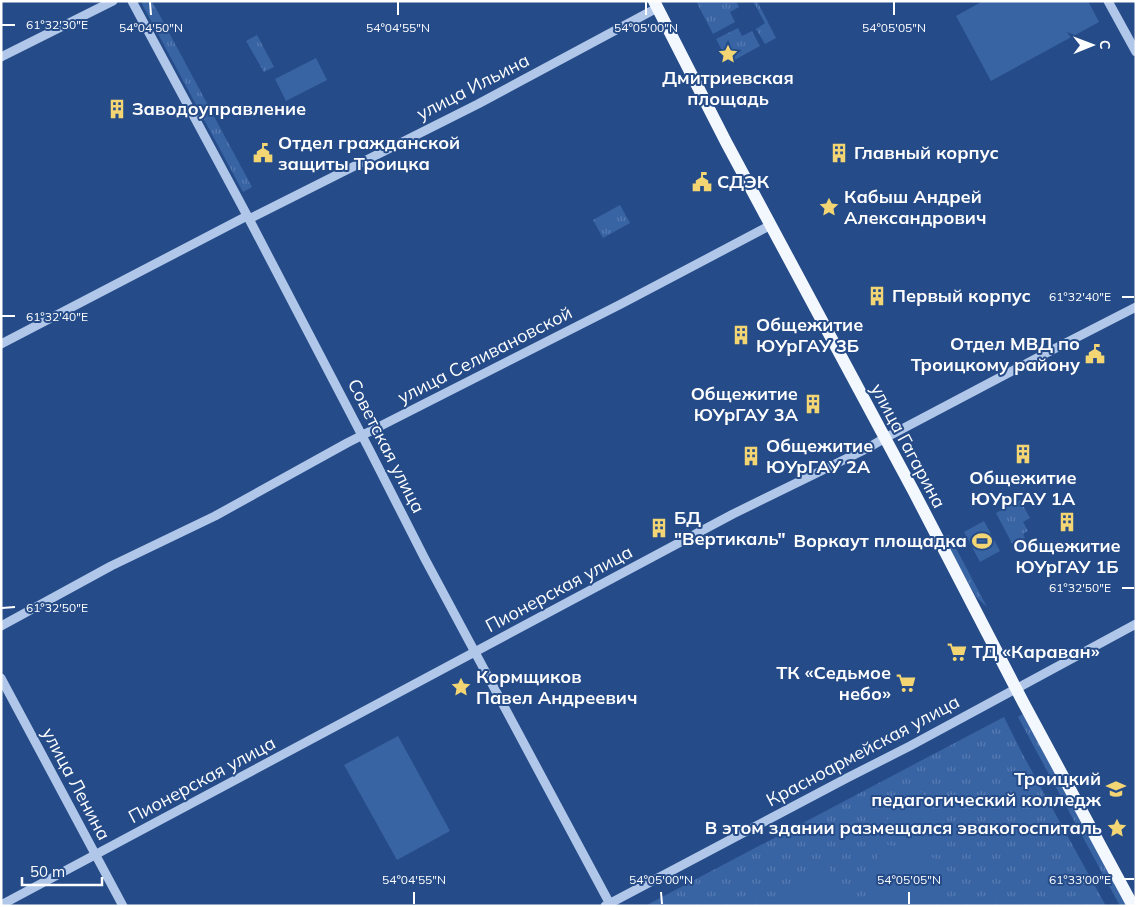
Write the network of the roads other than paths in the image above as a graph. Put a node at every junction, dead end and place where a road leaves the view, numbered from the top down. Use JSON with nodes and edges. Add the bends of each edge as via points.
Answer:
{"nodes":[{"id":1,"x":113,"y":1,"type":"edge"},
{"id":2,"x":132,"y":1,"type":"edge"},
{"id":3,"x":1108,"y":1,"type":"edge"},
{"id":4,"x":655,"y":5,"type":"edge"},
{"id":5,"x":1135,"y":48,"type":"edge"},
{"id":6,"x":1,"y":57,"type":"edge"},
{"id":7,"x":248,"y":218,"type":"junction"},
{"id":8,"x":771,"y":225,"type":"junction"},
{"id":9,"x":1136,"y":307,"type":"edge"},
{"id":10,"x":1,"y":344,"type":"edge"},
{"id":11,"x":362,"y":436,"type":"junction"},
{"id":12,"x":885,"y":438,"type":"junction"},
{"id":13,"x":1136,"y":624,"type":"edge"},
{"id":14,"x":1,"y":626,"type":"edge"},
{"id":15,"x":476,"y":652,"type":"junction"},
{"id":16,"x":1,"y":678,"type":"edge"},
{"id":17,"x":1016,"y":689,"type":"junction"},
{"id":18,"x":96,"y":855,"type":"junction"},
{"id":19,"x":1,"y":905,"type":"edge"},
{"id":20,"x":609,"y":905,"type":"edge"},
{"id":21,"x":123,"y":906,"type":"edge"},
{"id":22,"x":1133,"y":906,"type":"edge"}],
"edges":[{"from":1,"to":6,"type":"street"},
{"from":2,"to":7,"type":"street","name":"Советская улица"},
{"from":3,"to":5,"type":"street"},
{"from":4,"to":7,"type":"street","name":"улица Ильина","via":[[478,104]]},
{"from":4,"to":8,"type":"main road","name":"улица Гагарина"},
{"from":7,"to":10,"type":"street","name":"улица Ильина"},
{"from":7,"to":11,"type":"street","name":"Советская улица"},
{"from":8,"to":11,"type":"street","name":"улица Селивановской"},
{"from":8,"to":12,"type":"main road","name":"улица Гагарина"},
{"from":9,"to":12,"type":"street","name":"Пионерская улица"},
{"from":11,"to":14,"type":"street","name":"улица Селивановской"},
{"from":11,"to":15,"type":"street","name":"Советская улица"},
{"from":12,"to":15,"type":"street","name":"Пионерская улица","via":[[733,514]]},
{"from":12,"to":17,"type":"main road","name":"улица Гагарина"},
{"from":13,"to":17,"type":"street","name":"Красноармейская улица"},
{"from":15,"to":18,"type":"street","name":"Пионерская улица"},
{"from":15,"to":20,"type":"street","name":"Советская улица"},
{"from":16,"to":18,"type":"street","name":"улица Ленина"},
{"from":17,"to":20,"type":"street","name":"Красноармейская улица"},
{"from":17,"to":22,"type":"main road","name":"улица Гагарина"},
{"from":18,"to":19,"type":"street","name":"Пионерская улица"},
{"from":18,"to":21,"type":"street","name":"улица Ленина"}]}
